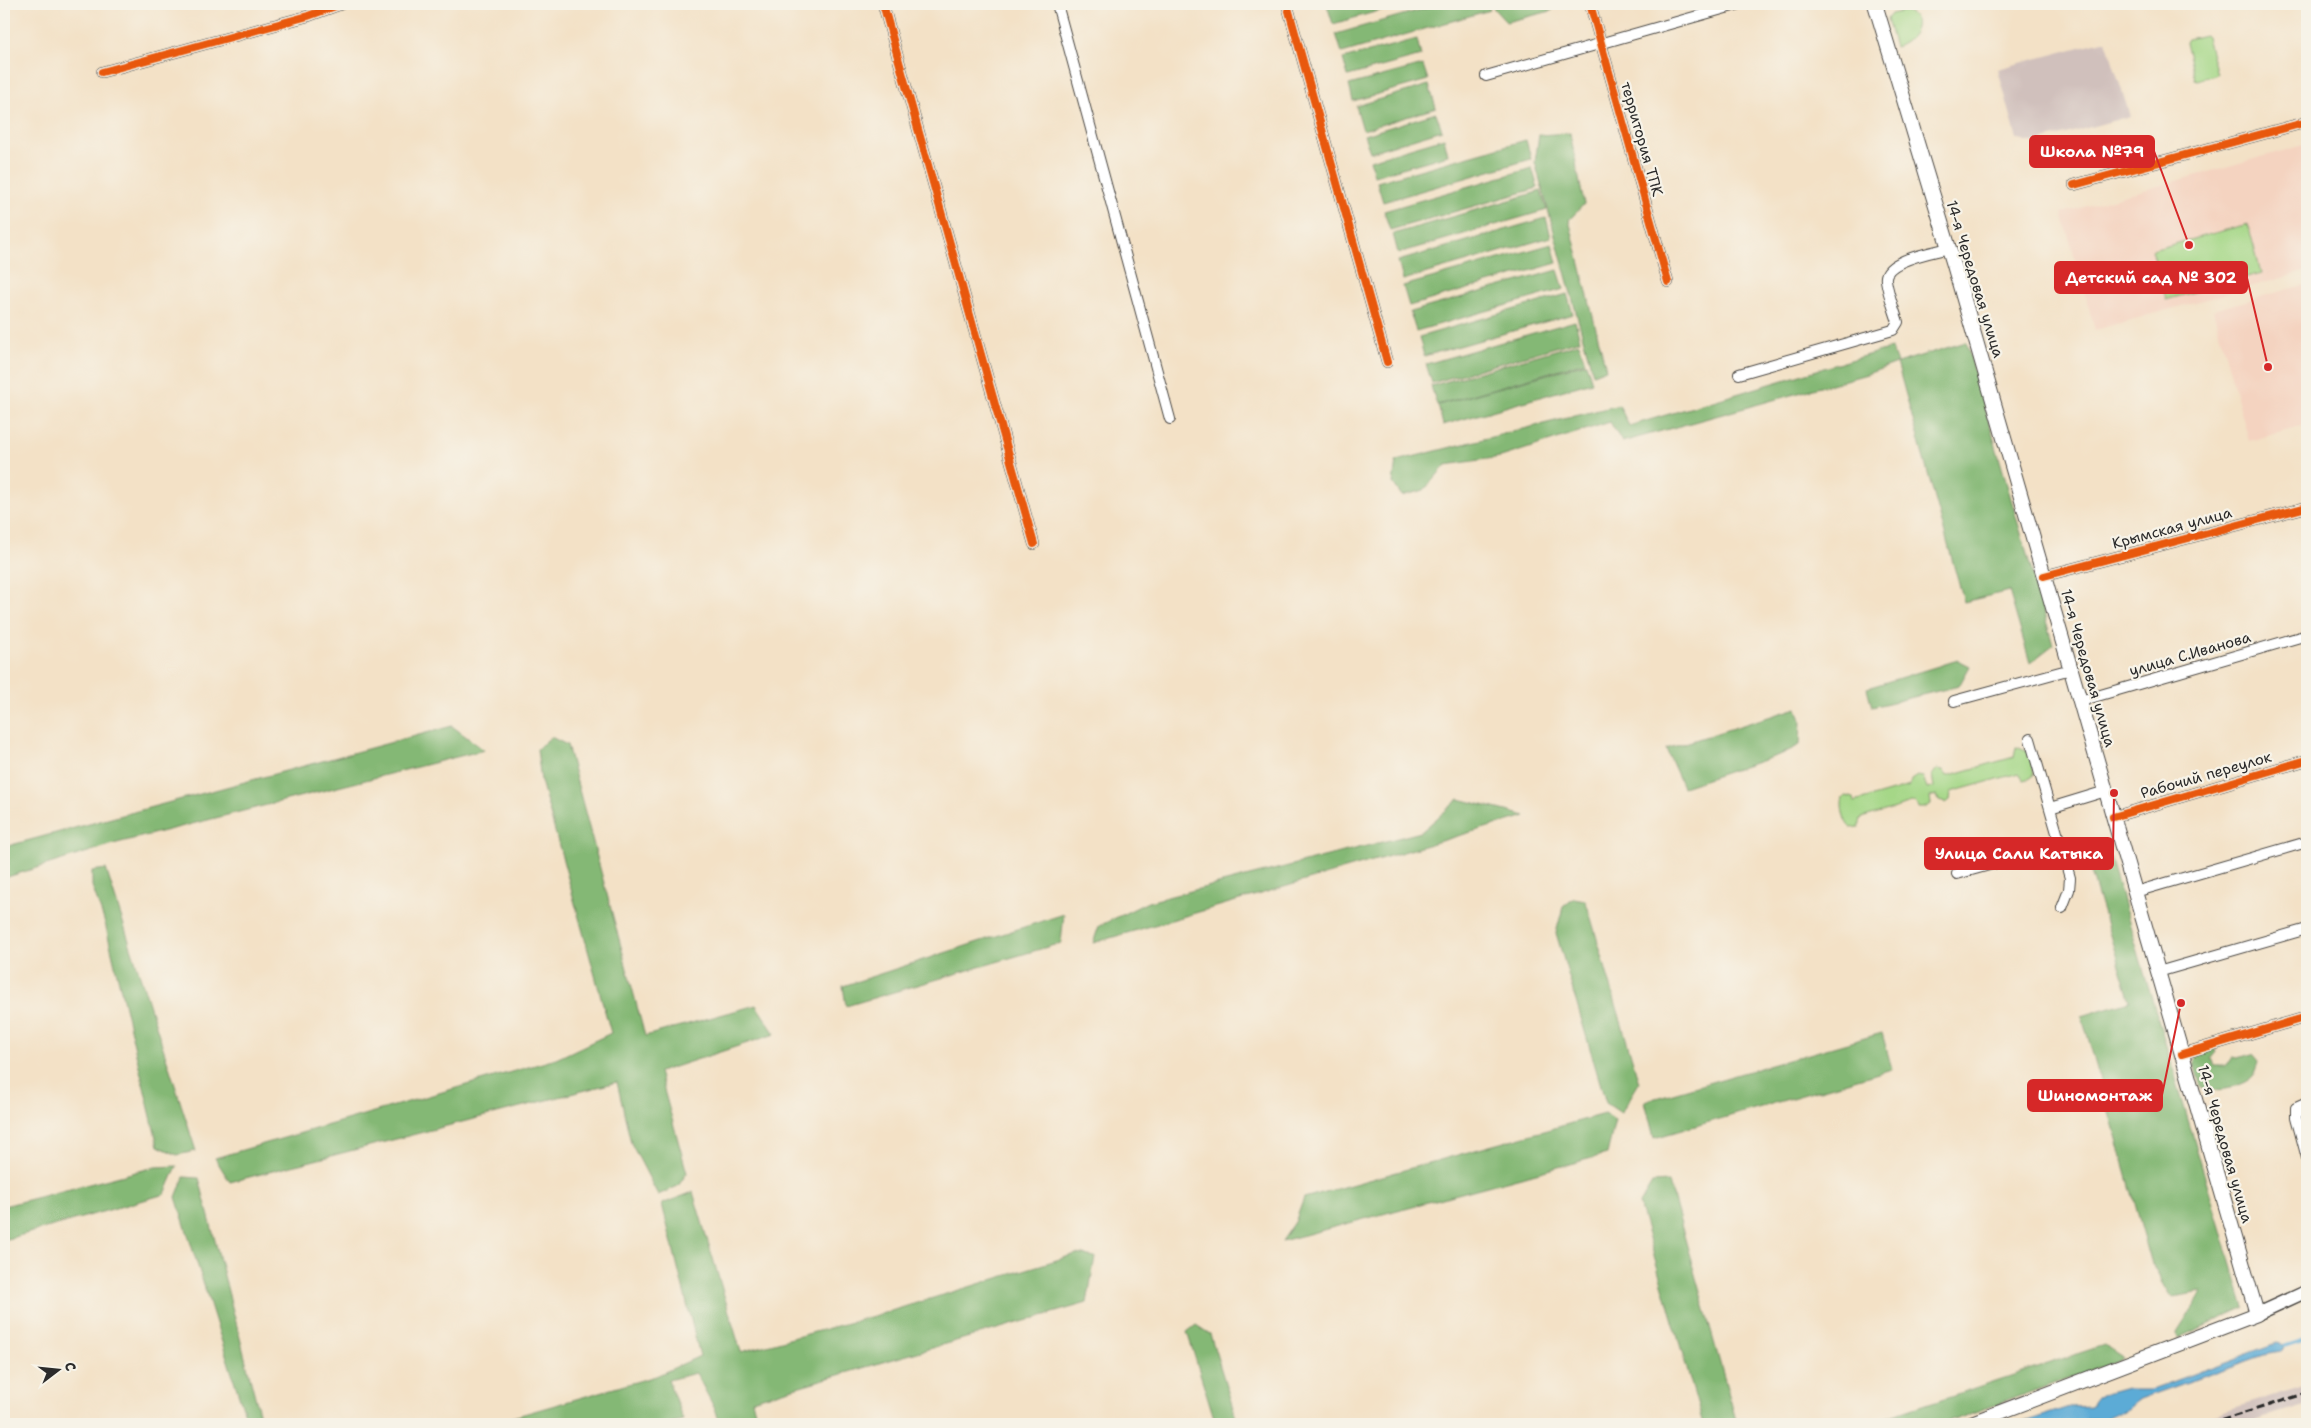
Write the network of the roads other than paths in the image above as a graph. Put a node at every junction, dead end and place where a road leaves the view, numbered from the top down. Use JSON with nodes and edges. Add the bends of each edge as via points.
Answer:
{"nodes":[{"id":1,"x":342,"y":4,"type":"edge"},
{"id":2,"x":883,"y":4,"type":"edge"},
{"id":3,"x":1057,"y":4,"type":"edge"},
{"id":4,"x":1286,"y":4,"type":"edge"},
{"id":5,"x":1590,"y":4,"type":"edge"},
{"id":6,"x":1737,"y":4,"type":"edge"},
{"id":7,"x":1875,"y":4,"type":"edge"},
{"id":8,"x":1602,"y":44,"type":"junction"},
{"id":9,"x":102,"y":72,"type":"dead end"},
{"id":10,"x":1486,"y":76,"type":"dead end"},
{"id":11,"x":2307,"y":122,"type":"edge"},
{"id":12,"x":2074,"y":185,"type":"dead end"},
{"id":13,"x":1949,"y":248,"type":"junction"},
{"id":14,"x":1668,"y":282,"type":"dead end"},
{"id":15,"x":1388,"y":362,"type":"dead end"},
{"id":16,"x":1740,"y":374,"type":"dead end"},
{"id":17,"x":1170,"y":419,"type":"dead end"},
{"id":18,"x":2307,"y":507,"type":"edge"},
{"id":19,"x":1034,"y":544,"type":"dead end"},
{"id":20,"x":2044,"y":576,"type":"junction"},
{"id":21,"x":2307,"y":635,"type":"edge"},
{"id":22,"x":2071,"y":669,"type":"junction"},
{"id":23,"x":1954,"y":701,"type":"dead end"},
{"id":24,"x":2080,"y":701,"type":"junction"},
{"id":25,"x":2030,"y":738,"type":"dead end"},
{"id":26,"x":2307,"y":760,"type":"edge"},
{"id":27,"x":2106,"y":791,"type":"junction"},
{"id":28,"x":2050,"y":808,"type":"junction"},
{"id":29,"x":2113,"y":817,"type":"junction"},
{"id":30,"x":2307,"y":842,"type":"edge"},
{"id":31,"x":2061,"y":845,"type":"junction"},
{"id":32,"x":1957,"y":874,"type":"dead end"},
{"id":33,"x":2135,"y":892,"type":"junction"},
{"id":34,"x":2062,"y":908,"type":"dead end"},
{"id":35,"x":2307,"y":929,"type":"edge"},
{"id":36,"x":2158,"y":972,"type":"junction"},
{"id":37,"x":2307,"y":1017,"type":"edge"},
{"id":38,"x":2182,"y":1054,"type":"junction"},
{"id":39,"x":2307,"y":1103,"type":"edge"},
{"id":40,"x":2307,"y":1158,"type":"edge"},
{"id":41,"x":2307,"y":1290,"type":"edge"},
{"id":42,"x":2257,"y":1314,"type":"junction"},
{"id":43,"x":1969,"y":1424,"type":"edge"}],
"edges":[{"from":1,"to":9,"type":"street"},
{"from":2,"to":19,"type":"street"},
{"from":3,"to":17,"type":"street"},
{"from":4,"to":15,"type":"street"},
{"from":5,"to":8,"type":"street","name":"территория ТПК"},
{"from":6,"to":8,"type":"street"},
{"from":7,"to":13,"type":"main road","name":"14-я Чередовая улица"},
{"from":8,"to":10,"type":"street"},
{"from":8,"to":14,"type":"street","name":"территория ТПК"},
{"from":11,"to":12,"type":"street"},
{"from":13,"to":16,"type":"street","via":[[1889,268],[1885,278],[1898,322],[1893,330]]},
{"from":13,"to":20,"type":"main road","name":"14-я Чередовая улица"},
{"from":18,"to":20,"type":"street","name":"Крымская улица"},
{"from":20,"to":22,"type":"main road","name":"14-я Чередовая улица"},
{"from":21,"to":24,"type":"street","name":"улица С.Иванова"},
{"from":22,"to":23,"type":"street"},
{"from":22,"to":24,"type":"main road","name":"14-я Чередовая улица"},
{"from":24,"to":27,"type":"main road","name":"14-я Чередовая улица"},
{"from":25,"to":28,"type":"street"},
{"from":26,"to":29,"type":"street","name":"Рабочий переулок"},
{"from":27,"to":28,"type":"street"},
{"from":27,"to":29,"type":"main road","name":"14-я Чередовая улица"},
{"from":28,"to":31,"type":"street"},
{"from":29,"to":33,"type":"main road","name":"14-я Чередовая улица"},
{"from":30,"to":33,"type":"street"},
{"from":31,"to":32,"type":"street"},
{"from":31,"to":34,"type":"street","via":[[2070,878]]},
{"from":33,"to":36,"type":"main road","name":"14-я Чередовая улица"},
{"from":35,"to":36,"type":"street"},
{"from":36,"to":38,"type":"main road","name":"14-я Чередовая улица"},
{"from":37,"to":38,"type":"street"},
{"from":38,"to":42,"type":"main road","name":"14-я Чередовая улица"},
{"from":39,"to":40,"type":"street","via":[[2296,1108]]},
{"from":41,"to":42,"type":"street"},
{"from":42,"to":43,"type":"main road"}]}
